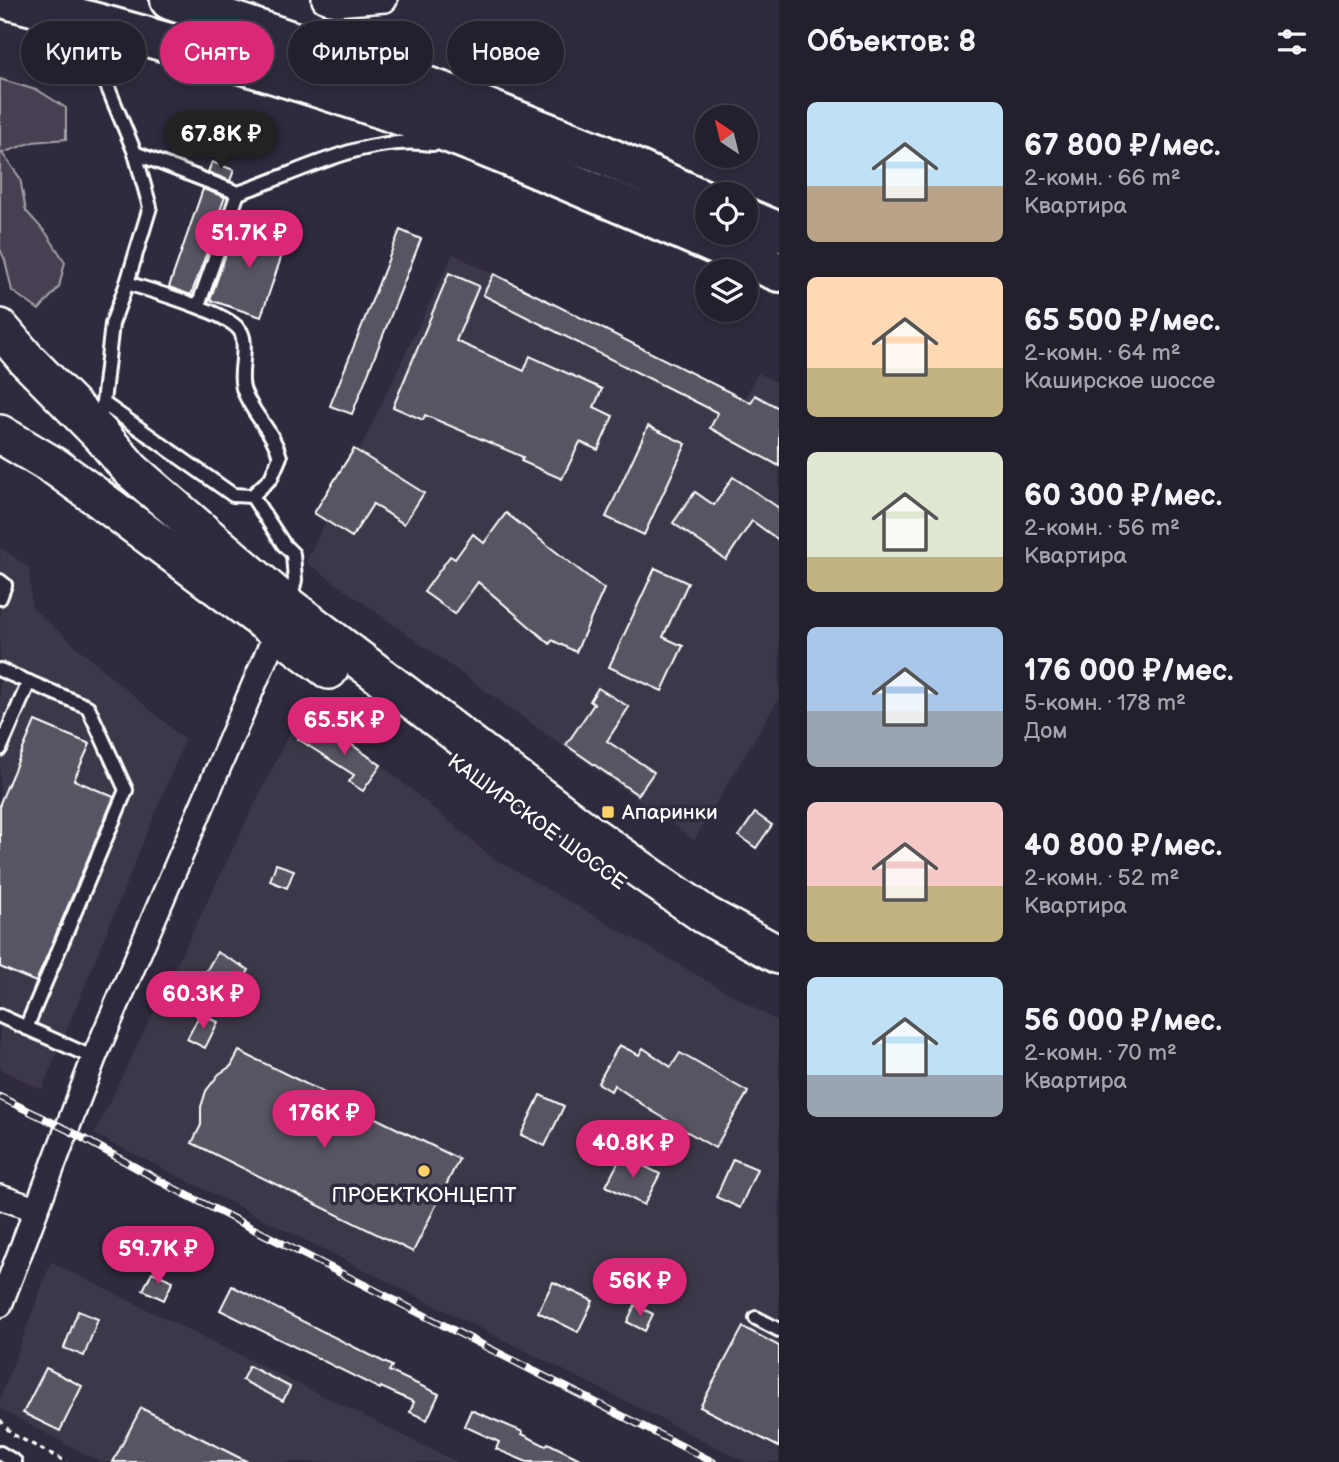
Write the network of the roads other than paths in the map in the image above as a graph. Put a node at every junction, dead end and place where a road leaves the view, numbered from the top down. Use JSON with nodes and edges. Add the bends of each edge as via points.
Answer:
{"nodes":[{"id":1,"x":170,"y":0,"type":"edge"},
{"id":2,"x":324,"y":0,"type":"edge"},
{"id":3,"x":385,"y":0,"type":"edge"},
{"id":4,"x":19,"y":2,"type":"edge"},
{"id":5,"x":135,"y":153,"type":"junction"},
{"id":6,"x":551,"y":175,"type":"junction"},
{"id":7,"x":238,"y":193,"type":"junction"},
{"id":8,"x":695,"y":196,"type":"edge"},
{"id":9,"x":758,"y":223,"type":"edge"},
{"id":10,"x":779,"y":232,"type":"edge"},
{"id":11,"x":779,"y":272,"type":"edge"},
{"id":12,"x":127,"y":283,"type":"junction"},
{"id":13,"x":198,"y":306,"type":"junction"},
{"id":14,"x":0,"y":328,"type":"edge"},
{"id":15,"x":102,"y":420,"type":"junction"},
{"id":16,"x":0,"y":434,"type":"edge"},
{"id":17,"x":131,"y":470,"type":"junction"},
{"id":18,"x":252,"y":496,"type":"junction"},
{"id":19,"x":97,"y":497,"type":"junction"},
{"id":20,"x":0,"y":581,"type":"edge"},
{"id":21,"x":0,"y":598,"type":"edge"},
{"id":22,"x":283,"y":619,"type":"junction"},
{"id":23,"x":0,"y":670,"type":"edge"},
{"id":24,"x":29,"y":682,"type":"junction"},
{"id":25,"x":0,"y":749,"type":"edge"},
{"id":26,"x":779,"y":955,"type":"edge"},
{"id":27,"x":779,"y":972,"type":"edge"},
{"id":28,"x":0,"y":1016,"type":"edge"},
{"id":29,"x":26,"y":1027,"type":"junction"},
{"id":30,"x":94,"y":1058,"type":"junction"},
{"id":31,"x":0,"y":1197,"type":"edge"},
{"id":32,"x":35,"y":1209,"type":"junction"},
{"id":33,"x":0,"y":1305,"type":"edge"},
{"id":34,"x":756,"y":1318,"type":"dead end"},
{"id":35,"x":779,"y":1330,"type":"edge"},
{"id":36,"x":0,"y":1453,"type":"edge"},
{"id":37,"x":15,"y":1462,"type":"edge"}],
"edges":[{"from":1,"to":8,"type":"highway","via":[[452,95]]},
{"from":2,"to":3,"type":"street","via":[[335,4]]},
{"from":4,"to":5,"type":"lane","via":[[80,48],[106,83]]},
{"from":4,"to":6,"type":"highway","via":[[363,102]]},
{"from":5,"to":7,"type":"lane"},
{"from":5,"to":12,"type":"lane","via":[[150,207]]},
{"from":6,"to":7,"type":"lane","via":[[461,149],[386,143],[359,148]]},
{"from":6,"to":11,"type":"highway"},
{"from":7,"to":13,"type":"lane"},
{"from":9,"to":10,"type":"highway"},
{"from":12,"to":13,"type":"lane"},
{"from":12,"to":15,"type":"lane","via":[[112,324]]},
{"from":13,"to":18,"type":"lane","via":[[241,332],[242,389],[277,444],[280,457],[271,478]]},
{"from":14,"to":15,"type":"main road","via":[[27,360]]},
{"from":15,"to":17,"type":"main road"},
{"from":15,"to":18,"type":"lane","via":[[233,495]]},
{"from":16,"to":19,"type":"main road","name":"КАШИРСКОЕ ШОССЕ"},
{"from":17,"to":19,"type":"main road","via":[[136,490],[131,499],[115,505]]},
{"from":17,"to":22,"type":"main road"},
{"from":18,"to":22,"type":"lane","via":[[293,554],[296,580]]},
{"from":19,"to":22,"type":"main road","name":"КАШИРСКОЕ ШОССЕ"},
{"from":20,"to":21,"type":"lane","via":[[5,585]]},
{"from":22,"to":26,"type":"main road","via":[[705,915]]},
{"from":22,"to":27,"type":"main road","name":"КАШИРСКОЕ ШОССЕ","via":[[434,748],[626,886],[718,944]]},
{"from":22,"to":30,"type":"street"},
{"from":23,"to":24,"type":"lane"},
{"from":24,"to":25,"type":"lane"},
{"from":24,"to":29,"type":"lane","via":[[88,707],[126,790]]},
{"from":28,"to":29,"type":"lane"},
{"from":29,"to":30,"type":"lane"},
{"from":30,"to":32,"type":"street"},
{"from":31,"to":32,"type":"street"},
{"from":32,"to":33,"type":"street"},
{"from":34,"to":35,"type":"lane"},
{"from":36,"to":37,"type":"lane"}]}
